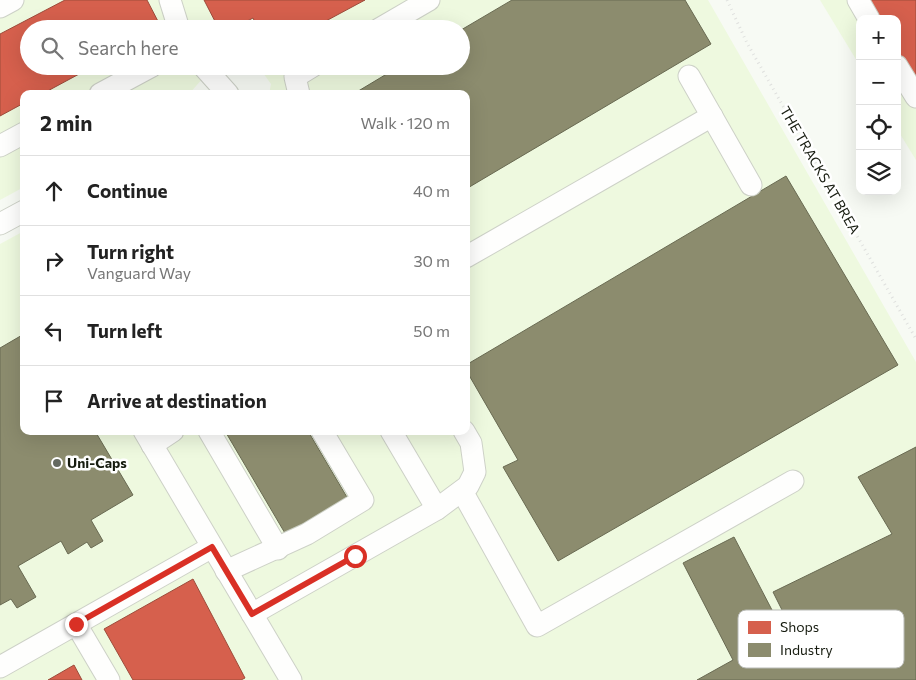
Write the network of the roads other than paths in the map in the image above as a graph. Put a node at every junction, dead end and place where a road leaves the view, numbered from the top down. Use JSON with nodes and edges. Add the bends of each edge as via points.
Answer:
{"nodes":[{"id":1,"x":14,"y":0,"type":"edge"},
{"id":2,"x":170,"y":0,"type":"edge"},
{"id":3,"x":429,"y":0,"type":"edge"},
{"id":4,"x":858,"y":0,"type":"edge"},
{"id":5,"x":0,"y":7,"type":"edge"},
{"id":6,"x":867,"y":15,"type":"edge"},
{"id":7,"x":176,"y":20,"type":"edge"},
{"id":8,"x":395,"y":20,"type":"edge"},
{"id":9,"x":901,"y":73,"type":"edge"},
{"id":10,"x":135,"y":75,"type":"edge"},
{"id":11,"x":211,"y":75,"type":"edge"},
{"id":12,"x":298,"y":75,"type":"edge"},
{"id":13,"x":689,"y":76,"type":"dead end"},
{"id":14,"x":107,"y":90,"type":"edge"},
{"id":15,"x":224,"y":90,"type":"edge"},
{"id":16,"x":297,"y":90,"type":"edge"},
{"id":17,"x":916,"y":97,"type":"edge"},
{"id":18,"x":712,"y":116,"type":"junction"},
{"id":19,"x":20,"y":136,"type":"edge"},
{"id":20,"x":0,"y":146,"type":"edge"},
{"id":21,"x":752,"y":185,"type":"dead end"},
{"id":22,"x":470,"y":255,"type":"edge"},
{"id":23,"x":211,"y":435,"type":"edge"},
{"id":24,"x":324,"y":435,"type":"edge"},
{"id":25,"x":393,"y":435,"type":"edge"},
{"id":26,"x":466,"y":435,"type":"edge"},
{"id":27,"x":148,"y":438,"type":"edge"},
{"id":28,"x":793,"y":481,"type":"dead end"},
{"id":29,"x":462,"y":490,"type":"junction"},
{"id":30,"x":437,"y":509,"type":"junction"},
{"id":31,"x":212,"y":547,"type":"junction"},
{"id":32,"x":278,"y":549,"type":"junction"},
{"id":33,"x":226,"y":571,"type":"junction"},
{"id":34,"x":252,"y":614,"type":"junction"},
{"id":35,"x":76,"y":624,"type":"junction"},
{"id":36,"x":0,"y":667,"type":"edge"},
{"id":37,"x":109,"y":680,"type":"edge"},
{"id":38,"x":291,"y":680,"type":"edge"}],
"edges":[{"from":1,"to":5,"type":"street"},
{"from":2,"to":7,"type":"street"},
{"from":3,"to":8,"type":"street"},
{"from":4,"to":6,"type":"street"},
{"from":9,"to":17,"type":"street"},
{"from":10,"to":14,"type":"street"},
{"from":11,"to":15,"type":"street"},
{"from":12,"to":16,"type":"street","via":[[295,77]]},
{"from":13,"to":18,"type":"street"},
{"from":18,"to":21,"type":"street"},
{"from":18,"to":22,"type":"street"},
{"from":19,"to":20,"type":"street"},
{"from":23,"to":32,"type":"street"},
{"from":24,"to":32,"type":"street","via":[[363,500]]},
{"from":25,"to":30,"type":"street"},
{"from":26,"to":29,"type":"street","via":[[475,472],[468,486]]},
{"from":27,"to":31,"type":"street"},
{"from":28,"to":29,"type":"street","via":[[538,626]]},
{"from":29,"to":30,"type":"street"},
{"from":30,"to":34,"type":"street"},
{"from":31,"to":33,"type":"street"},
{"from":31,"to":35,"type":"street"},
{"from":32,"to":33,"type":"street"},
{"from":33,"to":34,"type":"street"},
{"from":34,"to":38,"type":"street"},
{"from":35,"to":36,"type":"street"},
{"from":35,"to":37,"type":"street"}]}
